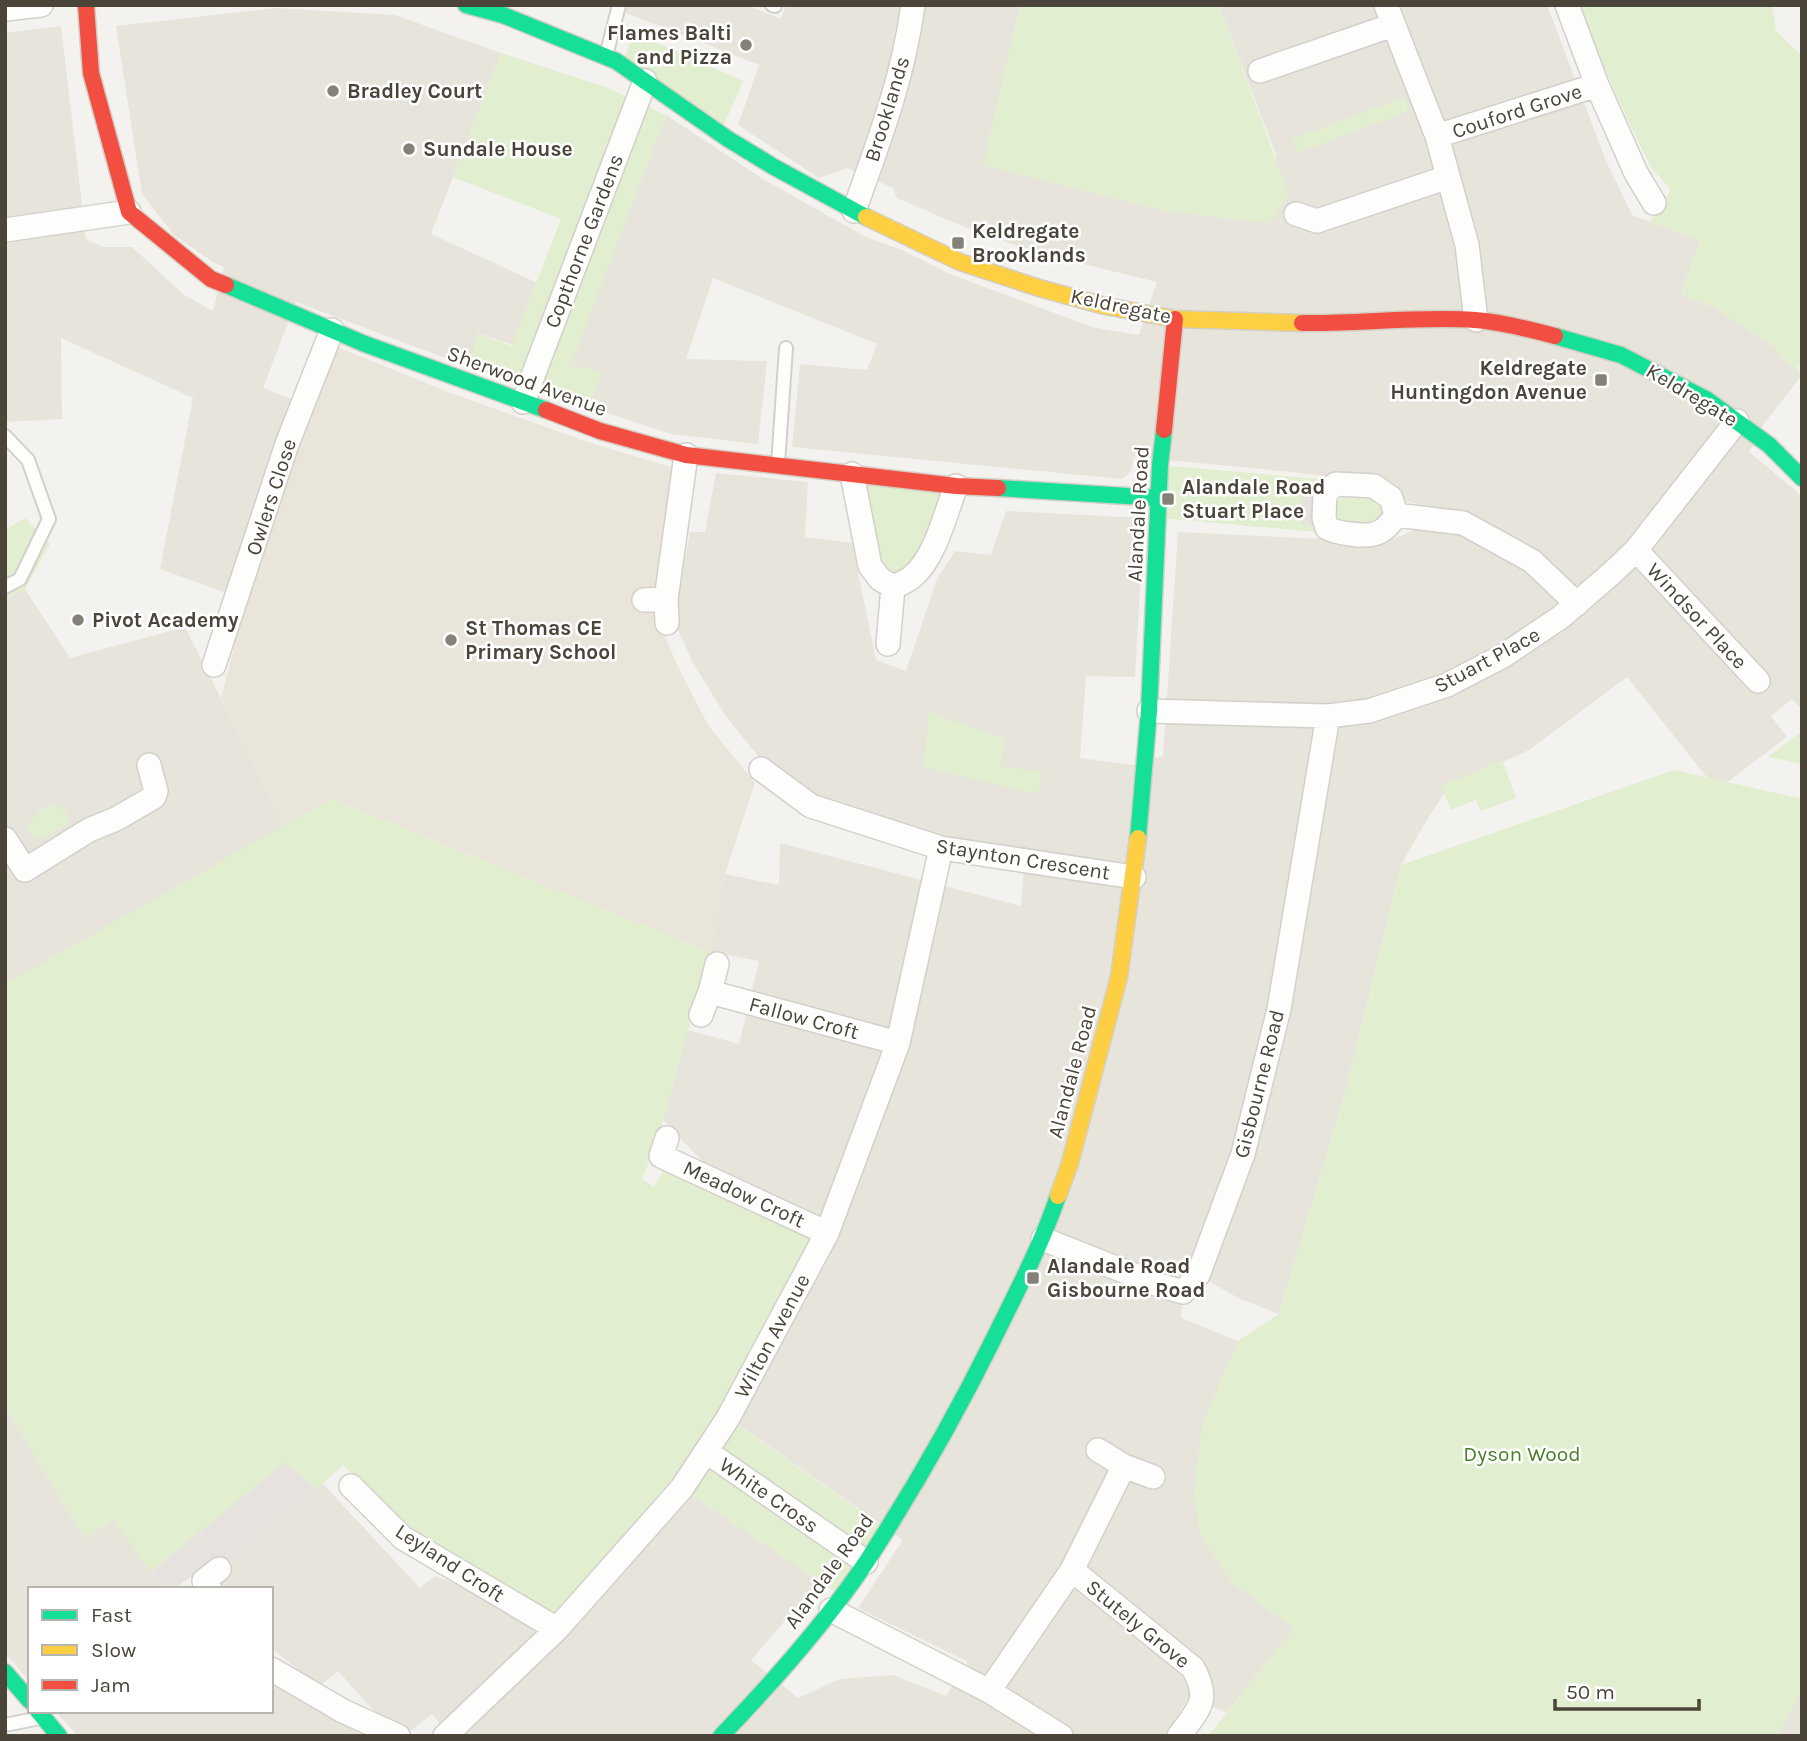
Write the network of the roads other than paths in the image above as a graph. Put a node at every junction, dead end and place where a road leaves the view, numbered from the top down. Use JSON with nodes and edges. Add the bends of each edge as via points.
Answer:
{"nodes":[{"id":1,"x":41,"y":5,"type":"edge"},
{"id":2,"x":86,"y":5,"type":"edge"},
{"id":3,"x":466,"y":5,"type":"edge"},
{"id":4,"x":619,"y":5,"type":"edge"},
{"id":5,"x":913,"y":5,"type":"edge"},
{"id":6,"x":1567,"y":5,"type":"edge"},
{"id":7,"x":5,"y":9,"type":"edge"},
{"id":8,"x":1389,"y":15,"type":"edge"},
{"id":9,"x":606,"y":56,"type":"junction"},
{"id":10,"x":1260,"y":71,"type":"dead end"},
{"id":11,"x":645,"y":81,"type":"junction"},
{"id":12,"x":1597,"y":85,"type":"junction"},
{"id":13,"x":1437,"y":136,"type":"junction"},
{"id":14,"x":1448,"y":177,"type":"junction"},
{"id":15,"x":1654,"y":203,"type":"dead end"},
{"id":16,"x":854,"y":211,"type":"junction"},
{"id":17,"x":129,"y":212,"type":"junction"},
{"id":18,"x":1296,"y":214,"type":"dead end"},
{"id":19,"x":5,"y":229,"type":"edge"},
{"id":20,"x":1175,"y":319,"type":"junction"},
{"id":21,"x":1476,"y":320,"type":"junction"},
{"id":22,"x":332,"y":330,"type":"junction"},
{"id":23,"x":786,"y":348,"type":"dead end"},
{"id":24,"x":523,"y":402,"type":"junction"},
{"id":25,"x":1737,"y":422,"type":"junction"},
{"id":26,"x":5,"y":436,"type":"edge"},
{"id":27,"x":686,"y":456,"type":"junction"},
{"id":28,"x":778,"y":465,"type":"junction"},
{"id":29,"x":852,"y":474,"type":"junction"},
{"id":30,"x":1802,"y":478,"type":"edge"},
{"id":31,"x":956,"y":486,"type":"junction"},
{"id":32,"x":1159,"y":498,"type":"junction"},
{"id":33,"x":1396,"y":515,"type":"dead end"},
{"id":34,"x":1636,"y":550,"type":"junction"},
{"id":35,"x":5,"y":587,"type":"edge"},
{"id":36,"x":893,"y":587,"type":"junction"},
{"id":37,"x":1577,"y":604,"type":"junction"},
{"id":38,"x":667,"y":623,"type":"dead end"},
{"id":39,"x":888,"y":644,"type":"dead end"},
{"id":40,"x":214,"y":665,"type":"dead end"},
{"id":41,"x":1758,"y":681,"type":"dead end"},
{"id":42,"x":1149,"y":711,"type":"junction"},
{"id":43,"x":1328,"y":716,"type":"junction"},
{"id":44,"x":149,"y":765,"type":"dead end"},
{"id":45,"x":761,"y":769,"type":"dead end"},
{"id":46,"x":5,"y":839,"type":"edge"},
{"id":47,"x":941,"y":848,"type":"junction"},
{"id":48,"x":15,"y":876,"type":"edge"},
{"id":49,"x":1134,"y":877,"type":"junction"},
{"id":50,"x":717,"y":964,"type":"dead end"},
{"id":51,"x":710,"y":992,"type":"junction"},
{"id":52,"x":701,"y":1015,"type":"dead end"},
{"id":53,"x":898,"y":1043,"type":"junction"},
{"id":54,"x":660,"y":1156,"type":"dead end"},
{"id":55,"x":827,"y":1233,"type":"junction"},
{"id":56,"x":1043,"y":1238,"type":"junction"},
{"id":57,"x":1098,"y":1450,"type":"dead end"},
{"id":58,"x":707,"y":1452,"type":"junction"},
{"id":59,"x":1124,"y":1466,"type":"junction"},
{"id":60,"x":1153,"y":1477,"type":"dead end"},
{"id":61,"x":351,"y":1486,"type":"dead end"},
{"id":62,"x":866,"y":1562,"type":"junction"},
{"id":63,"x":1072,"y":1570,"type":"junction"},
{"id":64,"x":831,"y":1610,"type":"junction"},
{"id":65,"x":557,"y":1629,"type":"junction"},
{"id":66,"x":273,"y":1670,"type":"edge"},
{"id":67,"x":5,"y":1672,"type":"edge"},
{"id":68,"x":989,"y":1690,"type":"junction"},
{"id":69,"x":28,"y":1700,"type":"edge"},
{"id":70,"x":41,"y":1714,"type":"edge"},
{"id":71,"x":5,"y":1725,"type":"edge"},
{"id":72,"x":58,"y":1736,"type":"edge"},
{"id":73,"x":398,"y":1736,"type":"edge"},
{"id":74,"x":445,"y":1736,"type":"edge"},
{"id":75,"x":722,"y":1736,"type":"edge"},
{"id":76,"x":1062,"y":1736,"type":"edge"},
{"id":77,"x":1179,"y":1736,"type":"edge"}],
"edges":[{"from":1,"to":7,"type":"street"},
{"from":2,"to":17,"type":"street","via":[[91,73]]},
{"from":3,"to":9,"type":"street","name":"Keldregate"},
{"from":4,"to":9,"type":"lane"},
{"from":5,"to":16,"type":"street","name":"Brooklands","via":[[894,101]]},
{"from":6,"to":12,"type":"street","name":"Couford Grove"},
{"from":8,"to":10,"type":"street"},
{"from":8,"to":13,"type":"street"},
{"from":9,"to":11,"type":"street","name":"Keldregate"},
{"from":11,"to":16,"type":"street","name":"Keldregate","via":[[729,139]]},
{"from":11,"to":24,"type":"street","name":"Copthorne Gardens"},
{"from":12,"to":13,"type":"street","name":"Couford Grove"},
{"from":12,"to":15,"type":"street","name":"Couford Grove"},
{"from":13,"to":14,"type":"street"},
{"from":14,"to":18,"type":"street","via":[[1317,221]]},
{"from":14,"to":21,"type":"street","via":[[1467,245]]},
{"from":16,"to":20,"type":"street","name":"Keldregate","via":[[960,262],[1052,292]]},
{"from":17,"to":19,"type":"street"},
{"from":17,"to":22,"type":"street","name":"Sherwood Avenue","via":[[211,279]]},
{"from":20,"to":21,"type":"street","name":"Keldregate","via":[[1318,323]]},
{"from":20,"to":32,"type":"street","name":"Alandale Road"},
{"from":21,"to":25,"type":"street","name":"Keldregate","via":[[1526,328],[1621,355],[1706,399]]},
{"from":22,"to":24,"type":"street","name":"Sherwood Avenue"},
{"from":22,"to":40,"type":"street","name":"Owlers Close","via":[[287,444]]},
{"from":23,"to":28,"type":"lane"},
{"from":24,"to":27,"type":"street","name":"Sherwood Avenue"},
{"from":25,"to":30,"type":"street","name":"Keldregate"},
{"from":25,"to":34,"type":"street","name":"Stuart Place"},
{"from":26,"to":35,"type":"lane","via":[[27,460],[49,519],[20,579]]},
{"from":27,"to":28,"type":"street","name":"Sherwood Avenue"},
{"from":27,"to":38,"type":"street","via":[[655,600]]},
{"from":28,"to":29,"type":"street","name":"Sherwood Avenue"},
{"from":29,"to":31,"type":"street","name":"Sherwood Avenue"},
{"from":29,"to":36,"type":"street","via":[[870,566]]},
{"from":31,"to":32,"type":"street","name":"Sherwood Avenue"},
{"from":31,"to":36,"type":"street","via":[[922,567]]},
{"from":32,"to":42,"type":"street","name":"Alandale Road"},
{"from":33,"to":37,"type":"street","via":[[1464,523],[1532,561]]},
{"from":34,"to":37,"type":"street","name":"Stuart Place"},
{"from":34,"to":41,"type":"street","name":"Windsor Place"},
{"from":36,"to":39,"type":"street"},
{"from":37,"to":43,"type":"street","name":"Stuart Place","via":[[1503,656],[1447,685],[1368,711]]},
{"from":42,"to":43,"type":"street","name":"Stuart Place"},
{"from":42,"to":49,"type":"street","name":"Alandale Road"},
{"from":43,"to":56,"type":"street","name":"Gisbourne Road","via":[[1279,1009],[1243,1154],[1198,1275],[1183,1292]]},
{"from":44,"to":48,"type":"street","via":[[154,797]]},
{"from":45,"to":47,"type":"street","name":"Staynton Crescent","via":[[811,806]]},
{"from":46,"to":48,"type":"street"},
{"from":47,"to":49,"type":"street","name":"Staynton Crescent"},
{"from":47,"to":53,"type":"street","name":"Wilton Avenue"},
{"from":49,"to":56,"type":"street","name":"Alandale Road","via":[[1119,977],[1070,1163]]},
{"from":50,"to":51,"type":"street"},
{"from":51,"to":52,"type":"street"},
{"from":51,"to":53,"type":"street","name":"Fallow Croft"},
{"from":53,"to":55,"type":"street","name":"Wilton Avenue"},
{"from":54,"to":55,"type":"street","name":"Meadow Croft"},
{"from":55,"to":58,"type":"street","name":"Wilton Avenue"},
{"from":56,"to":62,"type":"street","name":"Alandale Road","via":[[954,1419]]},
{"from":57,"to":59,"type":"street"},
{"from":58,"to":62,"type":"street","name":"White Cross"},
{"from":58,"to":65,"type":"street","name":"Wilton Avenue"},
{"from":59,"to":60,"type":"street"},
{"from":59,"to":63,"type":"street","name":"Stutely Grove"},
{"from":61,"to":65,"type":"street","name":"Leyland Croft","via":[[403,1538]]},
{"from":62,"to":64,"type":"street","name":"Alandale Road"},
{"from":63,"to":68,"type":"street"},
{"from":63,"to":77,"type":"street","name":"Stutely Grove","via":[[1193,1668],[1203,1686],[1202,1703]]},
{"from":64,"to":68,"type":"street"},
{"from":64,"to":75,"type":"street","name":"Alandale Road"},
{"from":65,"to":74,"type":"street","name":"Wilton Avenue"},
{"from":66,"to":73,"type":"street","via":[[343,1711]]},
{"from":67,"to":69,"type":"street"},
{"from":68,"to":76,"type":"street"},
{"from":70,"to":71,"type":"lane"},
{"from":70,"to":72,"type":"street"}]}
